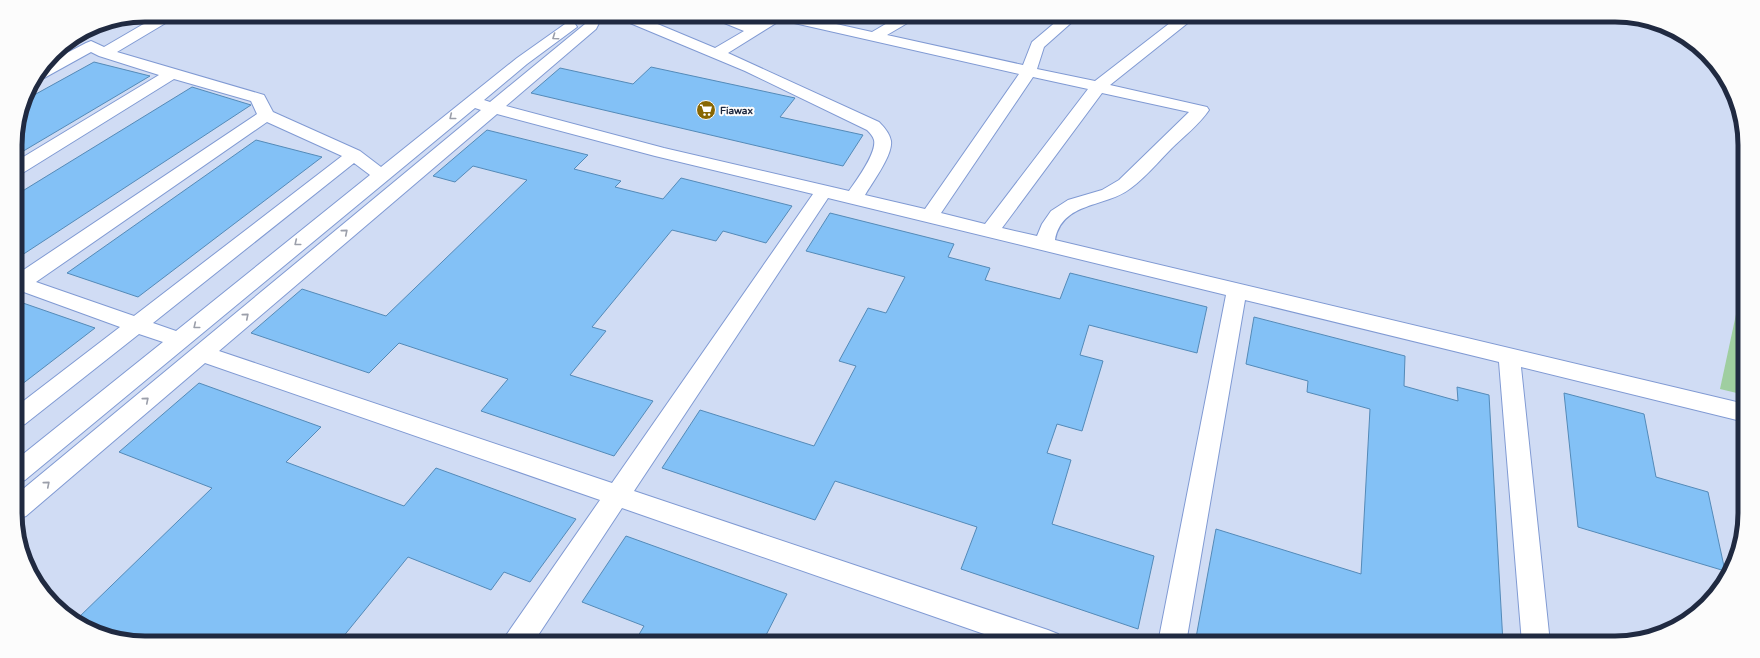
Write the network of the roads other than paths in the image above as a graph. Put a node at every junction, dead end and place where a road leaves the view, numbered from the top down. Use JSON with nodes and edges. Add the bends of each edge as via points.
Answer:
{"nodes":[{"id":1,"x":154,"y":22,"type":"edge"},
{"id":2,"x":577,"y":22,"type":"edge"},
{"id":3,"x":593,"y":22,"type":"edge"},
{"id":4,"x":656,"y":22,"type":"edge"},
{"id":5,"x":735,"y":22,"type":"edge"},
{"id":6,"x":768,"y":22,"type":"edge"},
{"id":7,"x":809,"y":22,"type":"edge"},
{"id":8,"x":899,"y":22,"type":"edge"},
{"id":9,"x":1065,"y":22,"type":"edge"},
{"id":10,"x":1180,"y":22,"type":"edge"},
{"id":11,"x":755,"y":30,"type":"junction"},
{"id":12,"x":89,"y":35,"type":"edge"},
{"id":13,"x":874,"y":37,"type":"junction"},
{"id":14,"x":98,"y":49,"type":"junction"},
{"id":15,"x":716,"y":54,"type":"junction"},
{"id":16,"x":1029,"y":71,"type":"junction"},
{"id":17,"x":46,"y":72,"type":"edge"},
{"id":18,"x":172,"y":74,"type":"junction"},
{"id":19,"x":1098,"y":86,"type":"junction"},
{"id":20,"x":470,"y":102,"type":"junction"},
{"id":21,"x":492,"y":108,"type":"junction"},
{"id":22,"x":266,"y":115,"type":"junction"},
{"id":23,"x":354,"y":155,"type":"junction"},
{"id":24,"x":22,"y":166,"type":"edge"},
{"id":25,"x":381,"y":175,"type":"junction"},
{"id":26,"x":824,"y":191,"type":"junction"},
{"id":27,"x":854,"y":198,"type":"junction"},
{"id":28,"x":930,"y":216,"type":"junction"},
{"id":29,"x":990,"y":230,"type":"junction"},
{"id":30,"x":1045,"y":244,"type":"junction"},
{"id":31,"x":22,"y":281,"type":"edge"},
{"id":32,"x":22,"y":286,"type":"edge"},
{"id":33,"x":1237,"y":290,"type":"junction"},
{"id":34,"x":137,"y":325,"type":"junction"},
{"id":35,"x":179,"y":340,"type":"junction"},
{"id":36,"x":202,"y":354,"type":"junction"},
{"id":37,"x":1509,"y":355,"type":"junction"},
{"id":38,"x":1738,"y":411,"type":"edge"},
{"id":39,"x":22,"y":414,"type":"edge"},
{"id":40,"x":22,"y":469,"type":"edge"},
{"id":41,"x":617,"y":496,"type":"junction"},
{"id":42,"x":22,"y":505,"type":"edge"},
{"id":43,"x":522,"y":636,"type":"edge"},
{"id":44,"x":1027,"y":636,"type":"edge"},
{"id":45,"x":1173,"y":636,"type":"edge"},
{"id":46,"x":1535,"y":636,"type":"edge"}],
"edges":[{"from":1,"to":14,"type":"street"},
{"from":2,"to":20,"type":"street","one_way":true,"via":[[522,60]]},
{"from":3,"to":21,"type":"street"},
{"from":4,"to":15,"type":"street"},
{"from":5,"to":11,"type":"street"},
{"from":6,"to":11,"type":"street"},
{"from":7,"to":13,"type":"street"},
{"from":8,"to":13,"type":"street"},
{"from":9,"to":16,"type":"street","via":[[1037,45]]},
{"from":10,"to":19,"type":"street"},
{"from":11,"to":15,"type":"street"},
{"from":12,"to":14,"type":"street"},
{"from":13,"to":16,"type":"street"},
{"from":14,"to":17,"type":"street"},
{"from":14,"to":18,"type":"street"},
{"from":15,"to":27,"type":"street","via":[[867,122],[878,131],[883,141],[882,151]]},
{"from":16,"to":19,"type":"street"},
{"from":16,"to":28,"type":"street"},
{"from":18,"to":22,"type":"street","via":[[258,98]]},
{"from":18,"to":24,"type":"street"},
{"from":19,"to":29,"type":"street"},
{"from":19,"to":30,"type":"street","via":[[1201,110],[1126,184],[1108,194],[1075,204],[1058,215],[1051,224]]},
{"from":20,"to":21,"type":"street"},
{"from":20,"to":25,"type":"street","one_way":true},
{"from":21,"to":26,"type":"street"},
{"from":36,"to":21,"type":"street","one_way":true},
{"from":22,"to":23,"type":"street"},
{"from":22,"to":31,"type":"street"},
{"from":23,"to":25,"type":"street"},
{"from":23,"to":34,"type":"street"},
{"from":25,"to":35,"type":"street","one_way":true},
{"from":26,"to":27,"type":"street"},
{"from":26,"to":41,"type":"street"},
{"from":27,"to":28,"type":"street"},
{"from":28,"to":29,"type":"street"},
{"from":29,"to":30,"type":"street"},
{"from":30,"to":33,"type":"street"},
{"from":32,"to":34,"type":"street"},
{"from":33,"to":37,"type":"street"},
{"from":33,"to":45,"type":"street"},
{"from":34,"to":35,"type":"street"},
{"from":34,"to":39,"type":"street"},
{"from":35,"to":40,"type":"street"},
{"from":36,"to":41,"type":"street"},
{"from":42,"to":36,"type":"street","one_way":true},
{"from":37,"to":38,"type":"street"},
{"from":37,"to":46,"type":"street"},
{"from":41,"to":43,"type":"street"},
{"from":41,"to":44,"type":"street"}]}
